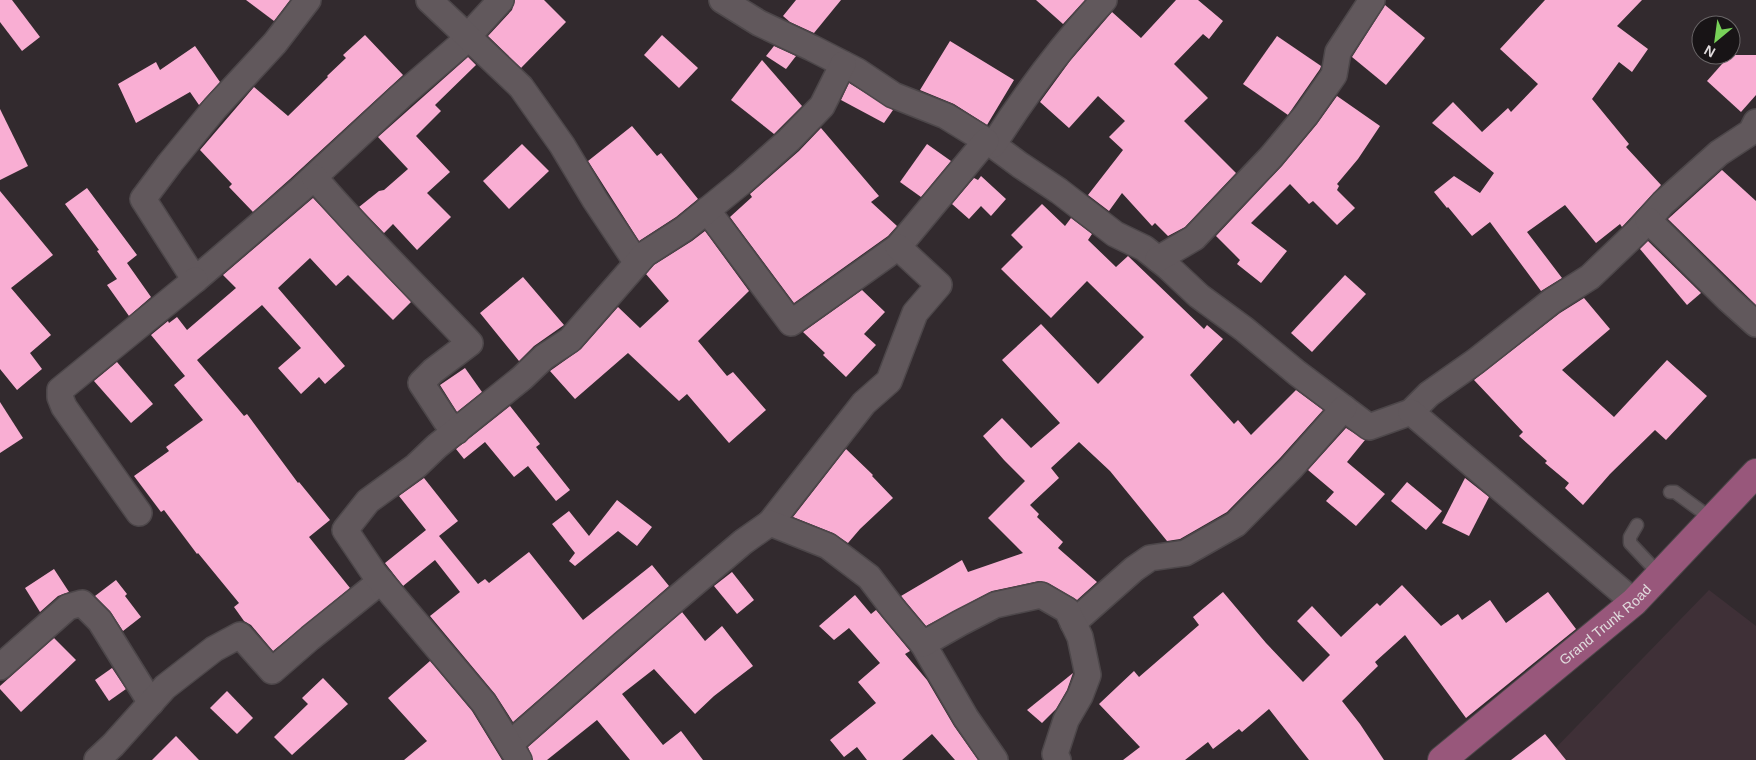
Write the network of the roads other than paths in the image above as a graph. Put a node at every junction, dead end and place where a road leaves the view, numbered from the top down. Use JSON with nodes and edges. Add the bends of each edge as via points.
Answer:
{"nodes":[{"id":1,"x":308,"y":0,"type":"edge"},
{"id":2,"x":430,"y":0,"type":"edge"},
{"id":3,"x":500,"y":0,"type":"edge"},
{"id":4,"x":722,"y":0,"type":"edge"},
{"id":5,"x":1104,"y":0,"type":"edge"},
{"id":6,"x":1372,"y":0,"type":"edge"},
{"id":7,"x":467,"y":37,"type":"junction"},
{"id":8,"x":843,"y":64,"type":"junction"},
{"id":9,"x":1754,"y":129,"type":"edge"},
{"id":10,"x":990,"y":143,"type":"junction"},
{"id":11,"x":314,"y":177,"type":"junction"},
{"id":12,"x":707,"y":210,"type":"junction"},
{"id":13,"x":1648,"y":220,"type":"junction"},
{"id":14,"x":898,"y":247,"type":"junction"},
{"id":15,"x":1158,"y":259,"type":"junction"},
{"id":16,"x":637,"y":262,"type":"junction"},
{"id":17,"x":195,"y":280,"type":"junction"},
{"id":18,"x":1756,"y":324,"type":"edge"},
{"id":19,"x":1344,"y":408,"type":"junction"},
{"id":20,"x":1411,"y":412,"type":"junction"},
{"id":21,"x":457,"y":431,"type":"junction"},
{"id":22,"x":1752,"y":483,"type":"edge"},
{"id":23,"x":1670,"y":492,"type":"dead end"},
{"id":24,"x":138,"y":513,"type":"dead end"},
{"id":25,"x":1712,"y":519,"type":"junction"},
{"id":26,"x":770,"y":523,"type":"junction"},
{"id":27,"x":1637,"y":525,"type":"dead end"},
{"id":28,"x":1660,"y":575,"type":"junction"},
{"id":29,"x":381,"y":581,"type":"junction"},
{"id":30,"x":1634,"y":602,"type":"junction"},
{"id":31,"x":1073,"y":623,"type":"junction"},
{"id":32,"x":923,"y":644,"type":"junction"},
{"id":33,"x":0,"y":667,"type":"edge"},
{"id":34,"x":151,"y":703,"type":"junction"},
{"id":35,"x":514,"y":752,"type":"edge"},
{"id":36,"x":113,"y":755,"type":"edge"},
{"id":37,"x":995,"y":760,"type":"edge"},
{"id":38,"x":1058,"y":760,"type":"edge"},
{"id":39,"x":1442,"y":760,"type":"edge"}],
"edges":[{"from":1,"to":17,"type":"street","via":[[275,43],[215,108],[143,199]]},
{"from":2,"to":7,"type":"street"},
{"from":3,"to":7,"type":"street"},
{"from":4,"to":8,"type":"street","via":[[759,23]]},
{"from":5,"to":10,"type":"street","via":[[1071,35]]},
{"from":6,"to":15,"type":"street","via":[[1338,52],[1334,75],[1272,157],[1194,238]]},
{"from":7,"to":11,"type":"street"},
{"from":7,"to":16,"type":"street","via":[[521,88]]},
{"from":8,"to":10,"type":"street","via":[[893,95],[946,116]]},
{"from":8,"to":12,"type":"street","via":[[822,106],[789,140]]},
{"from":9,"to":13,"type":"street","via":[[1719,153]]},
{"from":10,"to":14,"type":"street"},
{"from":10,"to":15,"type":"street","via":[[1115,234]]},
{"from":11,"to":17,"type":"street"},
{"from":11,"to":21,"type":"street","via":[[353,223],[470,344],[421,383],[446,421]]},
{"from":12,"to":14,"type":"street","via":[[791,323]]},
{"from":12,"to":16,"type":"street"},
{"from":13,"to":18,"type":"street"},
{"from":13,"to":20,"type":"street","via":[[1590,277],[1552,301],[1429,394]]},
{"from":14,"to":26,"type":"street","via":[[939,285],[915,313],[889,381],[864,403]]},
{"from":15,"to":19,"type":"street","via":[[1199,296]]},
{"from":16,"to":21,"type":"street","via":[[570,340],[544,357]]},
{"from":17,"to":24,"type":"street","via":[[60,390],[64,407]]},
{"from":19,"to":20,"type":"street","via":[[1370,427]]},
{"from":19,"to":31,"type":"street","via":[[1236,524],[1185,553],[1150,558]]},
{"from":20,"to":30,"type":"street"},
{"from":21,"to":29,"type":"street","via":[[368,501],[345,530]]},
{"from":22,"to":25,"type":"main road","name":"Grand Trunk Road"},
{"from":23,"to":25,"type":"lane","via":[[1675,492]]},
{"from":25,"to":28,"type":"main road","name":"Grand Trunk Road"},
{"from":26,"to":32,"type":"street","via":[[828,546],[869,577]]},
{"from":26,"to":35,"type":"street","via":[[622,644]]},
{"from":27,"to":28,"type":"lane","via":[[1630,543]]},
{"from":28,"to":30,"type":"main road","name":"Grand Trunk Road"},
{"from":29,"to":34,"type":"street","via":[[272,672],[240,635],[214,649]]},
{"from":29,"to":35,"type":"street","via":[[484,703]]},
{"from":30,"to":39,"type":"main road","name":"Grand Trunk Road"},
{"from":31,"to":32,"type":"street","via":[[1067,610],[1041,595],[995,605]]},
{"from":31,"to":38,"type":"street","via":[[1080,637],[1088,675],[1066,720],[1054,754]]},
{"from":32,"to":37,"type":"street"},
{"from":33,"to":34,"type":"street","via":[[68,607],[82,603],[100,621]]},
{"from":34,"to":36,"type":"street"}]}
